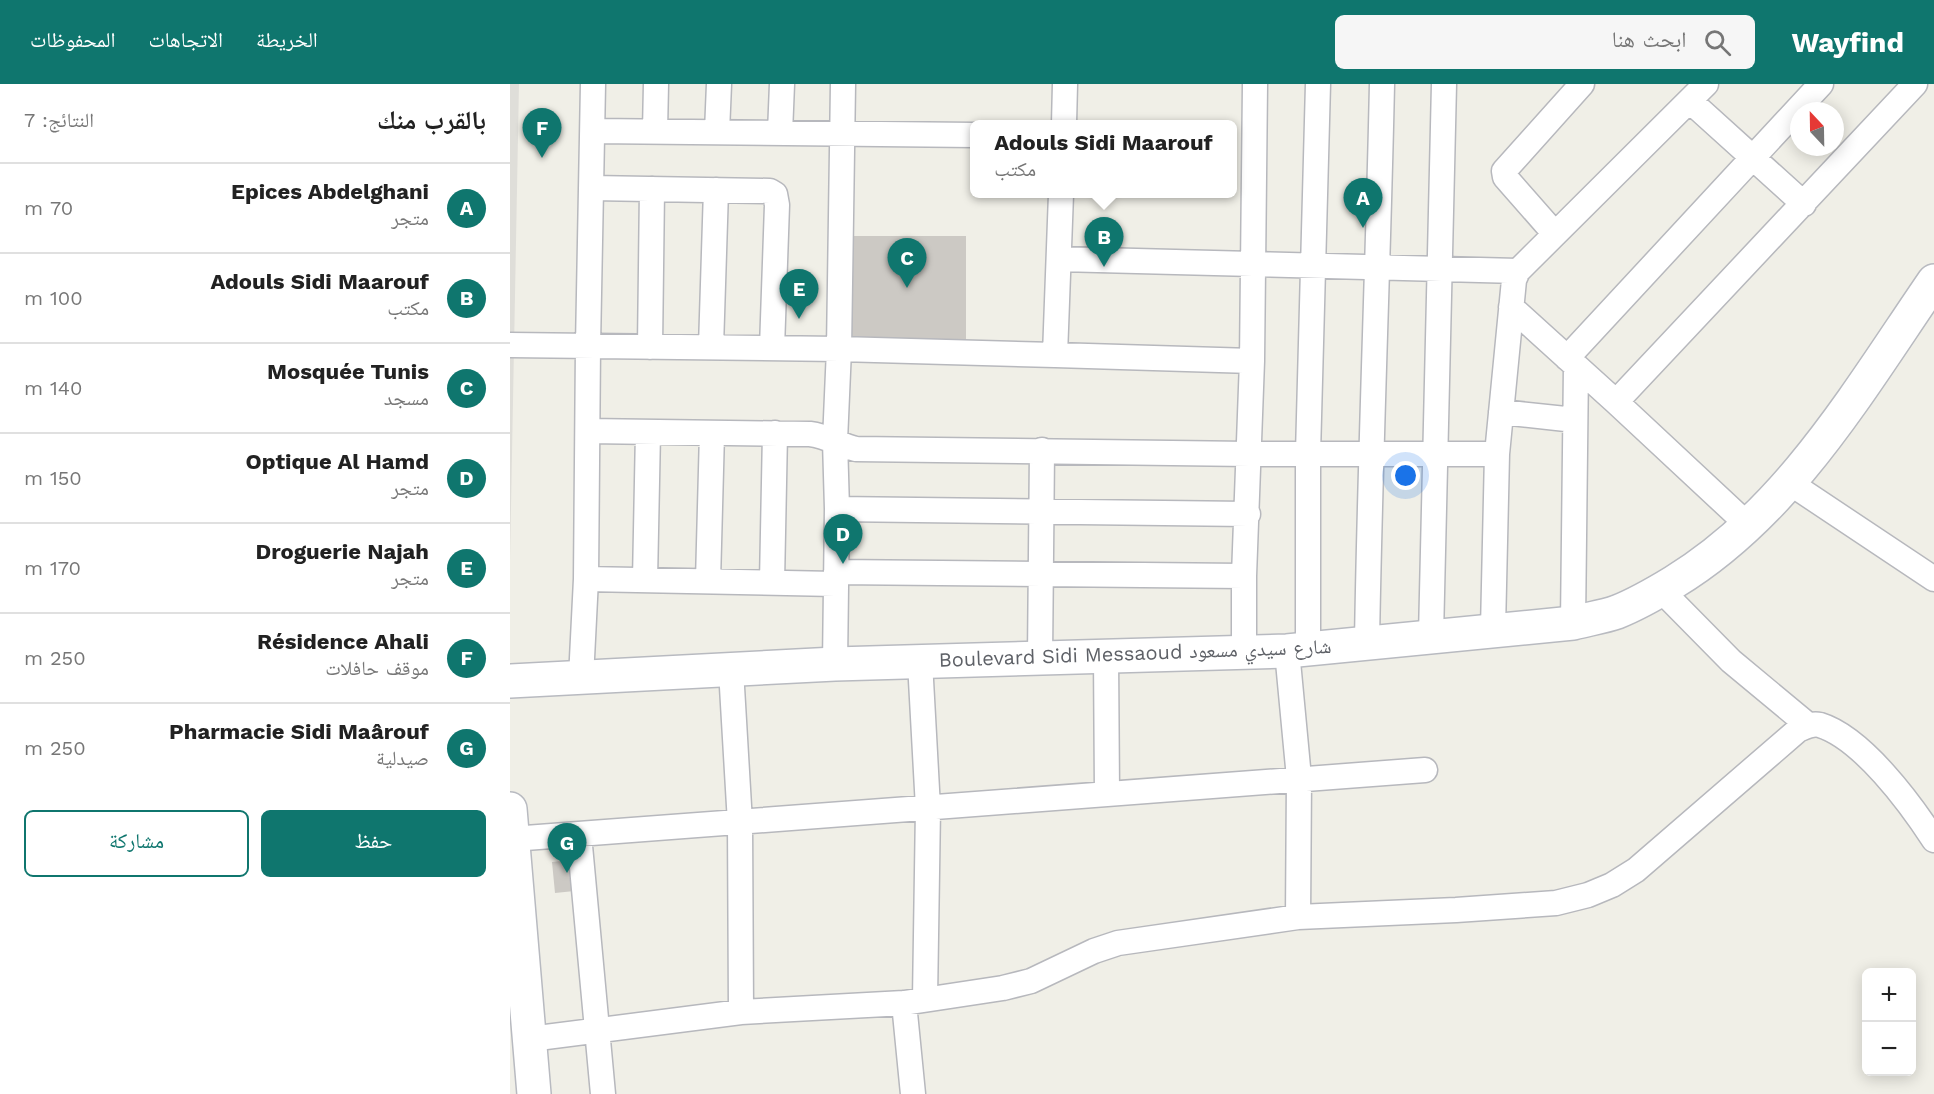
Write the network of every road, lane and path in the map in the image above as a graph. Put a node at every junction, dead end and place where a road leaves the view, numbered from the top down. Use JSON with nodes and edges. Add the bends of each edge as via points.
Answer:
{"nodes":[{"id":1,"x":593,"y":84,"type":"edge"},
{"id":2,"x":656,"y":84,"type":"edge"},
{"id":3,"x":719,"y":84,"type":"edge"},
{"id":4,"x":782,"y":84,"type":"edge"},
{"id":5,"x":843,"y":84,"type":"edge"},
{"id":6,"x":1065,"y":84,"type":"edge"},
{"id":7,"x":1255,"y":84,"type":"edge"},
{"id":8,"x":1318,"y":84,"type":"edge"},
{"id":9,"x":1382,"y":84,"type":"edge"},
{"id":10,"x":1444,"y":84,"type":"edge"},
{"id":11,"x":1582,"y":84,"type":"edge"},
{"id":12,"x":1706,"y":84,"type":"edge"},
{"id":13,"x":1821,"y":84,"type":"edge"},
{"id":14,"x":1916,"y":84,"type":"edge"},
{"id":15,"x":1690,"y":101,"type":"junction"},
{"id":16,"x":1064,"y":120,"type":"edge"},
{"id":17,"x":594,"y":131,"type":"junction"},
{"id":18,"x":655,"y":131,"type":"junction"},
{"id":19,"x":717,"y":132,"type":"junction"},
{"id":20,"x":780,"y":133,"type":"junction"},
{"id":21,"x":842,"y":134,"type":"junction"},
{"id":22,"x":970,"y":135,"type":"edge"},
{"id":23,"x":1243,"y":139,"type":"edge"},
{"id":24,"x":1753,"y":158,"type":"junction"},
{"id":25,"x":592,"y":188,"type":"junction"},
{"id":26,"x":652,"y":189,"type":"junction"},
{"id":27,"x":716,"y":190,"type":"junction"},
{"id":28,"x":1061,"y":198,"type":"edge"},
{"id":29,"x":1804,"y":204,"type":"junction"},
{"id":30,"x":1555,"y":234,"type":"junction"},
{"id":31,"x":1059,"y":259,"type":"junction"},
{"id":32,"x":1254,"y":263,"type":"junction"},
{"id":33,"x":1313,"y":265,"type":"junction"},
{"id":34,"x":1378,"y":266,"type":"junction"},
{"id":35,"x":1441,"y":268,"type":"junction"},
{"id":36,"x":1518,"y":270,"type":"junction"},
{"id":37,"x":1934,"y":281,"type":"edge"},
{"id":38,"x":1511,"y":307,"type":"junction"},
{"id":39,"x":510,"y":345,"type":"edge"},
{"id":40,"x":588,"y":346,"type":"junction"},
{"id":41,"x":651,"y":347,"type":"junction"},
{"id":42,"x":711,"y":347,"type":"junction"},
{"id":43,"x":772,"y":348,"type":"junction"},
{"id":44,"x":839,"y":349,"type":"junction"},
{"id":45,"x":1055,"y":355,"type":"junction"},
{"id":46,"x":1252,"y":361,"type":"junction"},
{"id":47,"x":1572,"y":362,"type":"junction"},
{"id":48,"x":1616,"y":402,"type":"junction"},
{"id":49,"x":1501,"y":412,"type":"junction"},
{"id":50,"x":1575,"y":420,"type":"junction"},
{"id":51,"x":588,"y":431,"type":"junction"},
{"id":52,"x":648,"y":432,"type":"junction"},
{"id":53,"x":712,"y":433,"type":"junction"},
{"id":54,"x":775,"y":433,"type":"junction"},
{"id":55,"x":835,"y":441,"type":"junction"},
{"id":56,"x":1042,"y":450,"type":"junction"},
{"id":57,"x":1249,"y":454,"type":"junction"},
{"id":58,"x":1308,"y":454,"type":"junction"},
{"id":59,"x":1370,"y":454,"type":"junction"},
{"id":60,"x":1435,"y":454,"type":"junction"},
{"id":61,"x":1497,"y":454,"type":"junction"},
{"id":62,"x":1790,"y":483,"type":"junction"},
{"id":63,"x":837,"y":509,"type":"junction"},
{"id":64,"x":1040,"y":511,"type":"junction"},
{"id":65,"x":1248,"y":514,"type":"junction"},
{"id":66,"x":1749,"y":526,"type":"junction"},
{"id":67,"x":1040,"y":573,"type":"junction"},
{"id":68,"x":1244,"y":576,"type":"junction"},
{"id":69,"x":835,"y":578,"type":"junction"},
{"id":70,"x":586,"y":579,"type":"junction"},
{"id":71,"x":1934,"y":579,"type":"edge"},
{"id":72,"x":645,"y":580,"type":"junction"},
{"id":73,"x":708,"y":581,"type":"junction"},
{"id":74,"x":772,"y":582,"type":"junction"},
{"id":75,"x":1661,"y":590,"type":"junction"},
{"id":76,"x":1573,"y":623,"type":"junction"},
{"id":77,"x":1493,"y":629,"type":"junction"},
{"id":78,"x":1431,"y":636,"type":"junction"},
{"id":79,"x":1367,"y":642,"type":"junction"},
{"id":80,"x":1298,"y":649,"type":"junction"},
{"id":81,"x":1244,"y":652,"type":"junction"},
{"id":82,"x":1106,"y":656,"type":"junction"},
{"id":83,"x":1040,"y":658,"type":"junction"},
{"id":84,"x":920,"y":662,"type":"junction"},
{"id":85,"x":835,"y":664,"type":"junction"},
{"id":86,"x":731,"y":670,"type":"junction"},
{"id":87,"x":581,"y":678,"type":"junction"},
{"id":88,"x":510,"y":681,"type":"edge"},
{"id":89,"x":1808,"y":725,"type":"junction"},
{"id":90,"x":1425,"y":770,"type":"dead end"},
{"id":91,"x":1299,"y":778,"type":"junction"},
{"id":92,"x":1107,"y":794,"type":"junction"},
{"id":93,"x":928,"y":807,"type":"junction"},
{"id":94,"x":740,"y":823,"type":"junction"},
{"id":95,"x":511,"y":824,"type":"edge"},
{"id":96,"x":579,"y":835,"type":"junction"},
{"id":97,"x":1934,"y":840,"type":"edge"},
{"id":98,"x":1298,"y":917,"type":"junction"},
{"id":99,"x":915,"y":1001,"type":"junction"},
{"id":100,"x":741,"y":1012,"type":"junction"},
{"id":101,"x":597,"y":1029,"type":"junction"},
{"id":102,"x":530,"y":1039,"type":"junction"},
{"id":103,"x":534,"y":1094,"type":"edge"},
{"id":104,"x":603,"y":1094,"type":"edge"},
{"id":105,"x":913,"y":1094,"type":"edge"}],
"edges":[{"from":1,"to":17,"type":"street"},
{"from":2,"to":18,"type":"street"},
{"from":3,"to":19,"type":"street"},
{"from":4,"to":20,"type":"street"},
{"from":5,"to":21,"type":"street"},
{"from":6,"to":16,"type":"street"},
{"from":7,"to":23,"type":"street"},
{"from":8,"to":33,"type":"street"},
{"from":9,"to":34,"type":"street"},
{"from":10,"to":35,"type":"street"},
{"from":11,"to":30,"type":"street","via":[[1504,171]]},
{"from":12,"to":15,"type":"street"},
{"from":13,"to":24,"type":"street"},
{"from":14,"to":29,"type":"street"},
{"from":15,"to":24,"type":"street"},
{"from":15,"to":30,"type":"street"},
{"from":17,"to":18,"type":"street"},
{"from":17,"to":25,"type":"street"},
{"from":18,"to":19,"type":"street"},
{"from":19,"to":20,"type":"street"},
{"from":20,"to":21,"type":"street"},
{"from":21,"to":22,"type":"street"},
{"from":21,"to":44,"type":"street"},
{"from":23,"to":32,"type":"street"},
{"from":24,"to":29,"type":"street"},
{"from":24,"to":47,"type":"street"},
{"from":25,"to":26,"type":"street"},
{"from":25,"to":40,"type":"street"},
{"from":26,"to":27,"type":"street"},
{"from":26,"to":41,"type":"street"},
{"from":27,"to":42,"type":"street"},
{"from":27,"to":43,"type":"street","via":[[770,191],[777,199]]},
{"from":28,"to":31,"type":"street"},
{"from":29,"to":48,"type":"street"},
{"from":30,"to":36,"type":"street"},
{"from":31,"to":32,"type":"street"},
{"from":31,"to":45,"type":"street"},
{"from":32,"to":33,"type":"street"},
{"from":32,"to":46,"type":"street"},
{"from":33,"to":34,"type":"street"},
{"from":33,"to":58,"type":"street"},
{"from":34,"to":35,"type":"street"},
{"from":34,"to":59,"type":"street"},
{"from":35,"to":36,"type":"street"},
{"from":35,"to":60,"type":"street"},
{"from":36,"to":38,"type":"street"},
{"from":37,"to":62,"type":"street","name":"Boulevard Sidi Messaoud شارع سيدي مسعود"},
{"from":38,"to":47,"type":"street"},
{"from":38,"to":49,"type":"street"},
{"from":39,"to":40,"type":"street"},
{"from":40,"to":41,"type":"street"},
{"from":40,"to":51,"type":"street"},
{"from":41,"to":42,"type":"street"},
{"from":42,"to":43,"type":"street"},
{"from":43,"to":44,"type":"street"},
{"from":44,"to":45,"type":"street"},
{"from":44,"to":55,"type":"street"},
{"from":45,"to":46,"type":"street"},
{"from":46,"to":57,"type":"street"},
{"from":47,"to":48,"type":"street"},
{"from":47,"to":50,"type":"street"},
{"from":48,"to":66,"type":"street"},
{"from":49,"to":50,"type":"street"},
{"from":49,"to":61,"type":"street"},
{"from":50,"to":76,"type":"street"},
{"from":51,"to":52,"type":"street"},
{"from":51,"to":70,"type":"street"},
{"from":52,"to":53,"type":"street"},
{"from":52,"to":72,"type":"street"},
{"from":53,"to":54,"type":"street"},
{"from":53,"to":73,"type":"street"},
{"from":54,"to":55,"type":"street","via":[[823,435]]},
{"from":54,"to":74,"type":"street"},
{"from":55,"to":56,"type":"street","via":[[856,449]]},
{"from":55,"to":63,"type":"street"},
{"from":56,"to":57,"type":"street"},
{"from":56,"to":64,"type":"street"},
{"from":57,"to":58,"type":"street"},
{"from":57,"to":65,"type":"street"},
{"from":58,"to":59,"type":"street"},
{"from":58,"to":80,"type":"street"},
{"from":59,"to":60,"type":"street"},
{"from":59,"to":79,"type":"street"},
{"from":60,"to":61,"type":"street"},
{"from":60,"to":78,"type":"street"},
{"from":61,"to":77,"type":"street"},
{"from":62,"to":66,"type":"street","name":"Boulevard Sidi Messaoud شارع سيدي مسعود"},
{"from":62,"to":71,"type":"street"},
{"from":63,"to":64,"type":"street"},
{"from":63,"to":69,"type":"street"},
{"from":64,"to":65,"type":"street"},
{"from":64,"to":67,"type":"street"},
{"from":65,"to":68,"type":"street"},
{"from":66,"to":75,"type":"street","name":"Boulevard Sidi Messaoud شارع سيدي مسعود","via":[[1712,557]]},
{"from":67,"to":68,"type":"street"},
{"from":67,"to":69,"type":"street"},
{"from":67,"to":83,"type":"street"},
{"from":68,"to":81,"type":"street"},
{"from":69,"to":74,"type":"street"},
{"from":69,"to":85,"type":"street"},
{"from":70,"to":72,"type":"street"},
{"from":70,"to":87,"type":"street"},
{"from":72,"to":73,"type":"street"},
{"from":73,"to":74,"type":"street"},
{"from":75,"to":76,"type":"street","name":"Boulevard Sidi Messaoud شارع سيدي مسعود","via":[[1616,612]]},
{"from":75,"to":89,"type":"street","via":[[1731,661]]},
{"from":76,"to":77,"type":"street","name":"Boulevard Sidi Messaoud شارع سيدي مسعود"},
{"from":77,"to":78,"type":"street","name":"Boulevard Sidi Messaoud شارع سيدي مسعود"},
{"from":78,"to":79,"type":"street","name":"Boulevard Sidi Messaoud شارع سيدي مسعود"},
{"from":79,"to":80,"type":"street","name":"Boulevard Sidi Messaoud شارع سيدي مسعود"},
{"from":80,"to":81,"type":"street","name":"Boulevard Sidi Messaoud شارع سيدي مسعود"},
{"from":80,"to":91,"type":"street"},
{"from":81,"to":82,"type":"street","name":"Boulevard Sidi Messaoud شارع سيدي مسعود"},
{"from":82,"to":83,"type":"street","name":"Boulevard Sidi Messaoud شارع سيدي مسعود"},
{"from":82,"to":92,"type":"street"},
{"from":83,"to":84,"type":"street","name":"Boulevard Sidi Messaoud شارع سيدي مسعود"},
{"from":84,"to":85,"type":"street","name":"Boulevard Sidi Messaoud شارع سيدي مسعود"},
{"from":84,"to":93,"type":"street"},
{"from":85,"to":86,"type":"street","name":"Boulevard Sidi Messaoud شارع سيدي مسعود"},
{"from":86,"to":87,"type":"street","name":"Boulevard Sidi Messaoud شارع سيدي مسعود"},
{"from":86,"to":94,"type":"street"},
{"from":87,"to":88,"type":"street","name":"Boulevard Sidi Messaoud شارع سيدي مسعود"},
{"from":89,"to":97,"type":"street","via":[[1818,724],[1844,737],[1874,763]]},
{"from":89,"to":98,"type":"street","via":[[1636,870],[1588,896],[1556,903]]},
{"from":90,"to":91,"type":"street"},
{"from":91,"to":92,"type":"street"},
{"from":91,"to":98,"type":"street"},
{"from":92,"to":93,"type":"street"},
{"from":93,"to":94,"type":"street"},
{"from":93,"to":99,"type":"street"},
{"from":94,"to":96,"type":"street"},
{"from":94,"to":100,"type":"street"},
{"from":95,"to":96,"type":"street"},
{"from":95,"to":102,"type":"street"},
{"from":96,"to":101,"type":"street"},
{"from":98,"to":99,"type":"street","via":[[1118,943],[1031,981]]},
{"from":99,"to":100,"type":"street"},
{"from":99,"to":105,"type":"street"},
{"from":100,"to":101,"type":"street"},
{"from":101,"to":102,"type":"street"},
{"from":101,"to":104,"type":"street"},
{"from":102,"to":103,"type":"street"}]}
